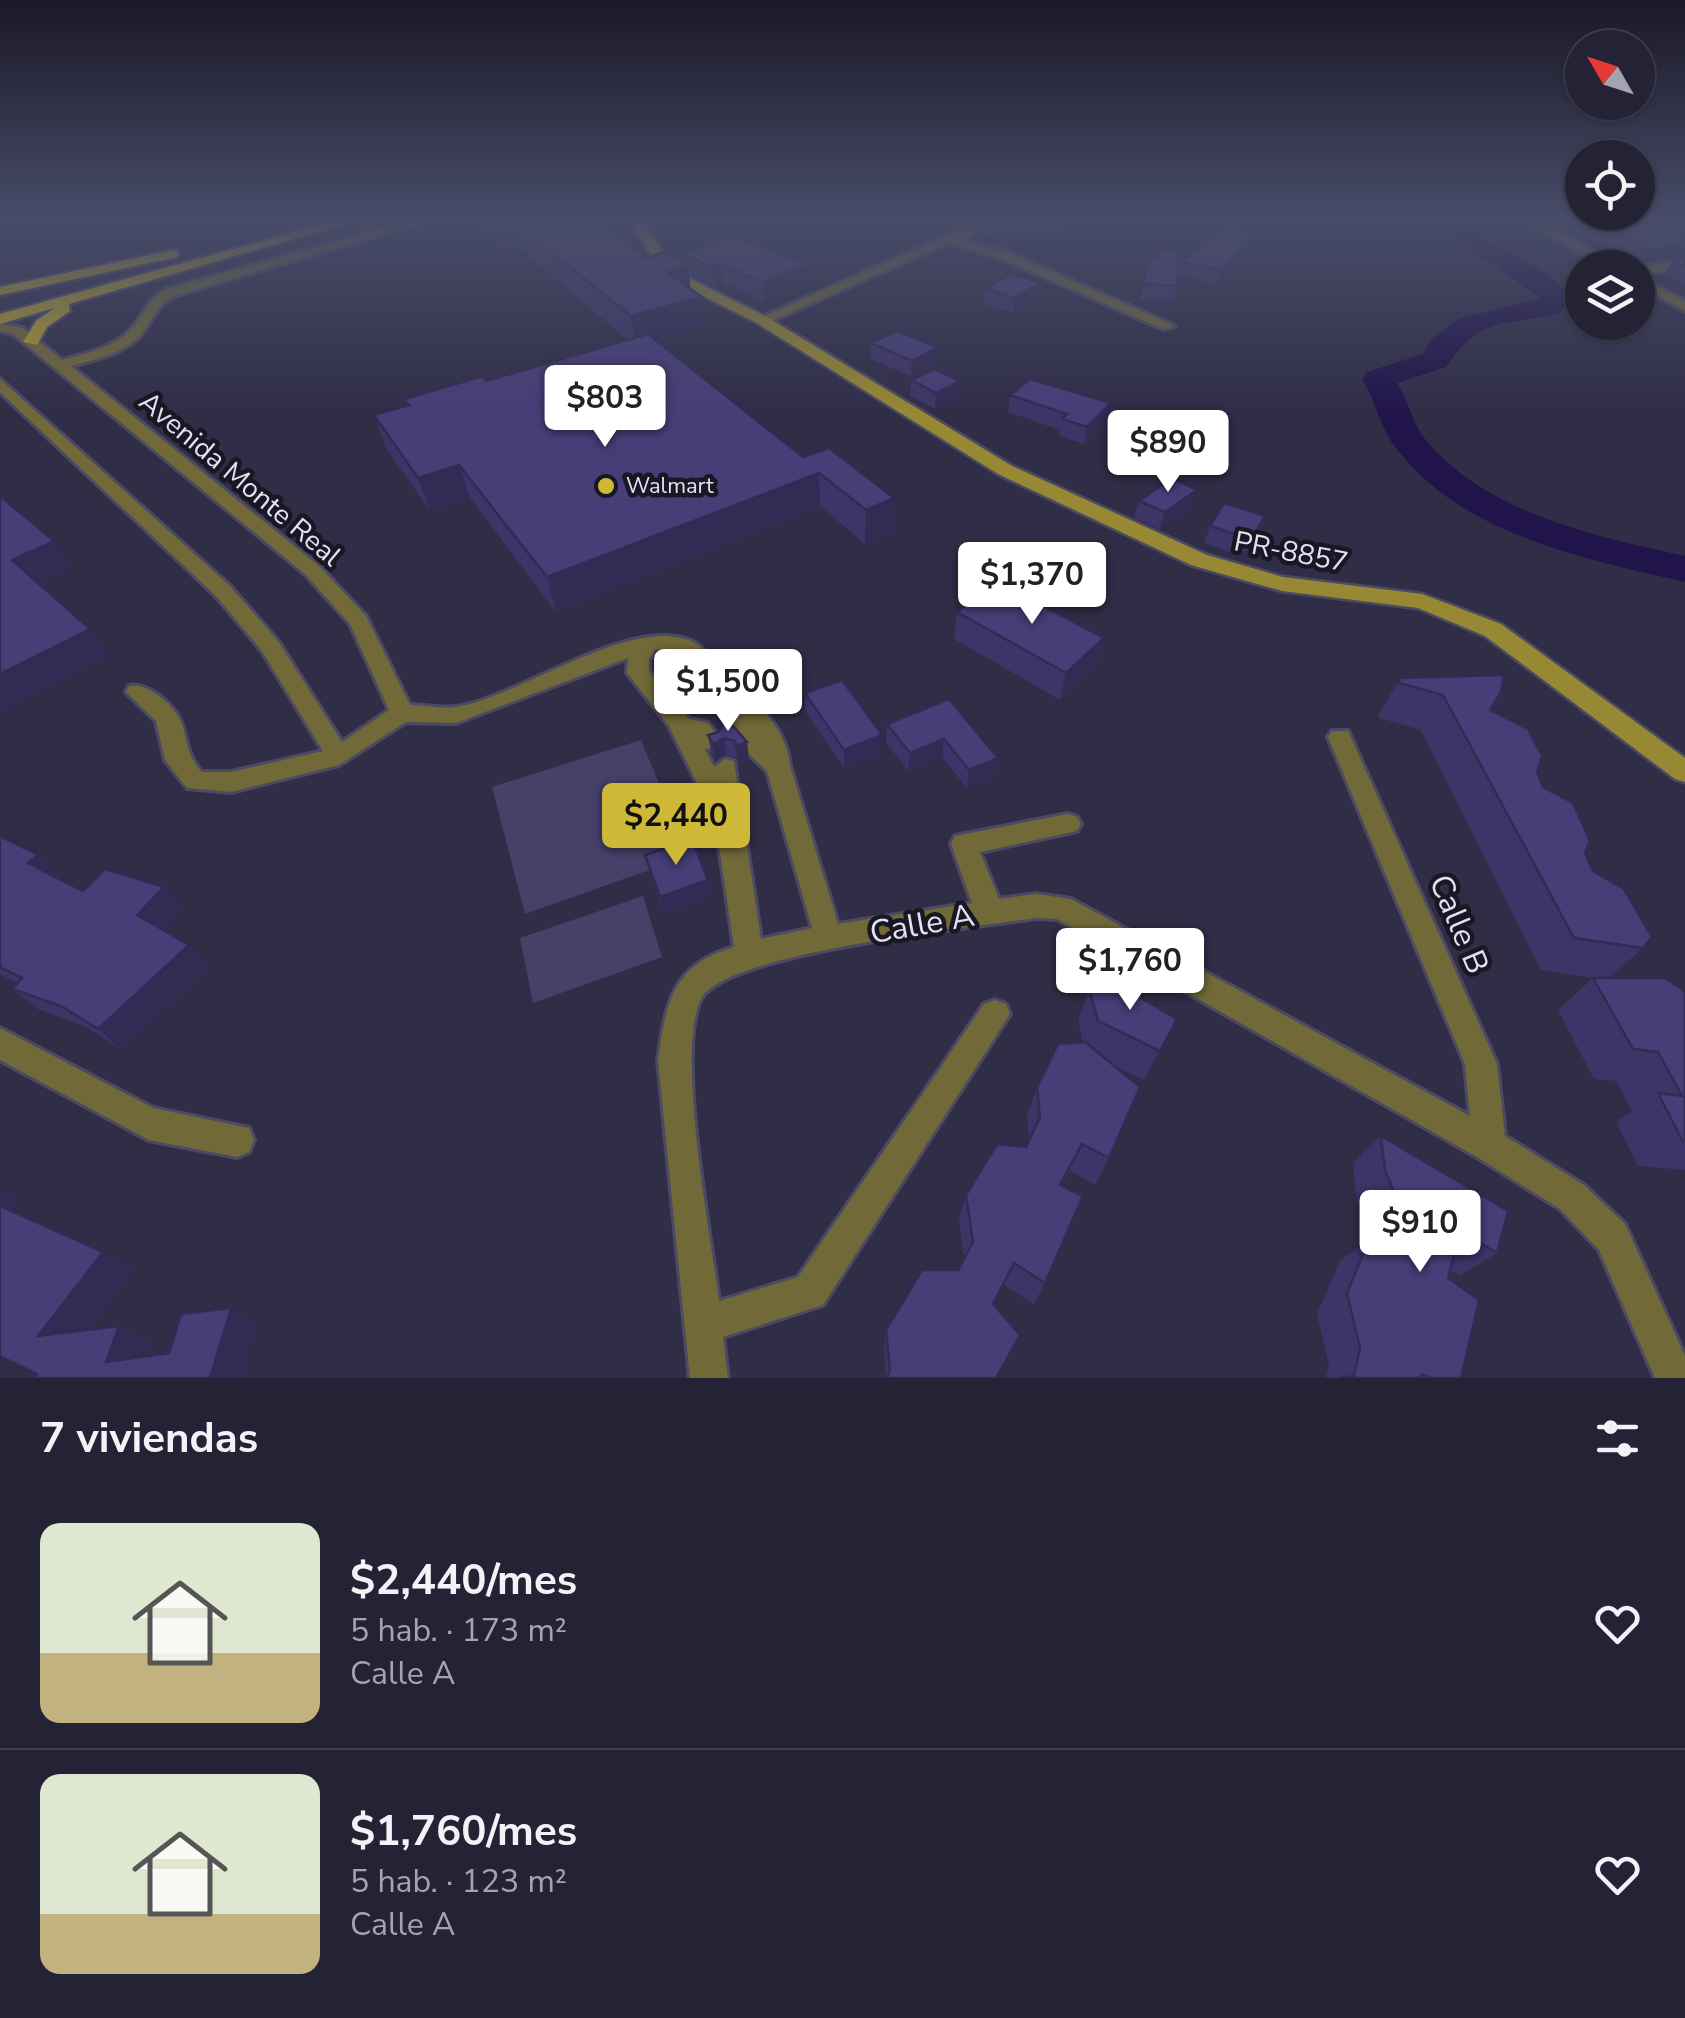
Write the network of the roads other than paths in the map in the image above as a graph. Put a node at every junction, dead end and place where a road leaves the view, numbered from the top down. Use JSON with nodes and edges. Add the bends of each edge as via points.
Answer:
{"nodes":[{"id":1,"x":35,"y":284,"type":"edge"},
{"id":2,"x":61,"y":284,"type":"edge"},
{"id":3,"x":123,"y":284,"type":"edge"},
{"id":4,"x":129,"y":284,"type":"edge"},
{"id":5,"x":200,"y":284,"type":"edge"},
{"id":6,"x":696,"y":284,"type":"edge"},
{"id":7,"x":843,"y":284,"type":"edge"},
{"id":8,"x":1072,"y":284,"type":"edge"},
{"id":9,"x":1655,"y":289,"type":"edge"},
{"id":10,"x":0,"y":292,"type":"edge"},
{"id":11,"x":0,"y":301,"type":"edge"},
{"id":12,"x":1685,"y":306,"type":"edge"},
{"id":13,"x":0,"y":319,"type":"edge"},
{"id":14,"x":762,"y":320,"type":"junction"},
{"id":15,"x":1168,"y":326,"type":"dead end"},
{"id":16,"x":0,"y":327,"type":"edge"},
{"id":17,"x":32,"y":342,"type":"junction"},
{"id":18,"x":59,"y":365,"type":"junction"},
{"id":19,"x":0,"y":385,"type":"edge"},
{"id":20,"x":648,"y":642,"type":"junction"},
{"id":21,"x":138,"y":692,"type":"dead end"},
{"id":22,"x":402,"y":713,"type":"junction"},
{"id":23,"x":681,"y":726,"type":"junction"},
{"id":24,"x":1340,"y":737,"type":"dead end"},
{"id":25,"x":710,"y":742,"type":"edge"},
{"id":26,"x":339,"y":756,"type":"junction"},
{"id":27,"x":726,"y":768,"type":"dead end"},
{"id":28,"x":1685,"y":772,"type":"edge"},
{"id":29,"x":724,"y":801,"type":"junction"},
{"id":30,"x":1068,"y":824,"type":"dead end"},
{"id":31,"x":990,"y":913,"type":"junction"},
{"id":32,"x":829,"y":940,"type":"junction"},
{"id":33,"x":749,"y":954,"type":"junction"},
{"id":34,"x":995,"y":1014,"type":"dead end"},
{"id":35,"x":0,"y":1043,"type":"edge"},
{"id":36,"x":237,"y":1140,"type":"dead end"},
{"id":37,"x":1490,"y":1145,"type":"junction"},
{"id":38,"x":702,"y":1326,"type":"junction"},
{"id":39,"x":709,"y":1378,"type":"edge"},
{"id":40,"x":1675,"y":1378,"type":"edge"}],
"edges":[{"from":1,"to":10,"type":"main road"},
{"from":2,"to":11,"type":"main road"},
{"from":3,"to":13,"type":"main road"},
{"from":4,"to":17,"type":"main road","via":[[58,313]]},
{"from":5,"to":18,"type":"street","via":[[148,308],[126,340]]},
{"from":6,"to":14,"type":"street","name":"PR-8857"},
{"from":7,"to":14,"type":"street"},
{"from":8,"to":15,"type":"street"},
{"from":9,"to":12,"type":"street"},
{"from":14,"to":28,"type":"street","name":"PR-8857","via":[[1005,470],[1199,560],[1282,584],[1422,601],[1493,630]]},
{"from":16,"to":17,"type":"street","name":"Avenida Monte Real"},
{"from":17,"to":18,"type":"street","name":"Avenida Monte Real"},
{"from":18,"to":22,"type":"street","name":"Avenida Monte Real","via":[[312,570],[359,621]]},
{"from":19,"to":26,"type":"street","via":[[223,591],[270,646]]},
{"from":20,"to":22,"type":"street","via":[[466,712]]},
{"from":20,"to":23,"type":"street","via":[[638,672]]},
{"from":20,"to":32,"type":"street","via":[[690,650],[726,692],[726,706],[759,754],[778,766]]},
{"from":21,"to":26,"type":"street","via":[[167,716],[177,760],[196,781],[230,782]]},
{"from":22,"to":26,"type":"street"},
{"from":23,"to":25,"type":"street","via":[[700,728]]},
{"from":23,"to":29,"type":"street"},
{"from":24,"to":37,"type":"street","name":"Calle B","via":[[1481,1064]]},
{"from":27,"to":29,"type":"street"},
{"from":29,"to":33,"type":"street"},
{"from":30,"to":31,"type":"street","via":[[964,844]]},
{"from":31,"to":32,"type":"street","name":"Calle A"},
{"from":31,"to":37,"type":"street","name":"Calle A","via":[[1061,907]]},
{"from":32,"to":33,"type":"street","name":"Calle A"},
{"from":33,"to":38,"type":"street","name":"Calle A","via":[[704,974],[680,1010],[674,1060]]},
{"from":34,"to":38,"type":"street","via":[[810,1292]]},
{"from":35,"to":36,"type":"street","via":[[149,1124]]},
{"from":37,"to":40,"type":"street","name":"Calle A","via":[[1572,1197],[1612,1237]]},
{"from":38,"to":39,"type":"street","name":"Calle A"}]}
